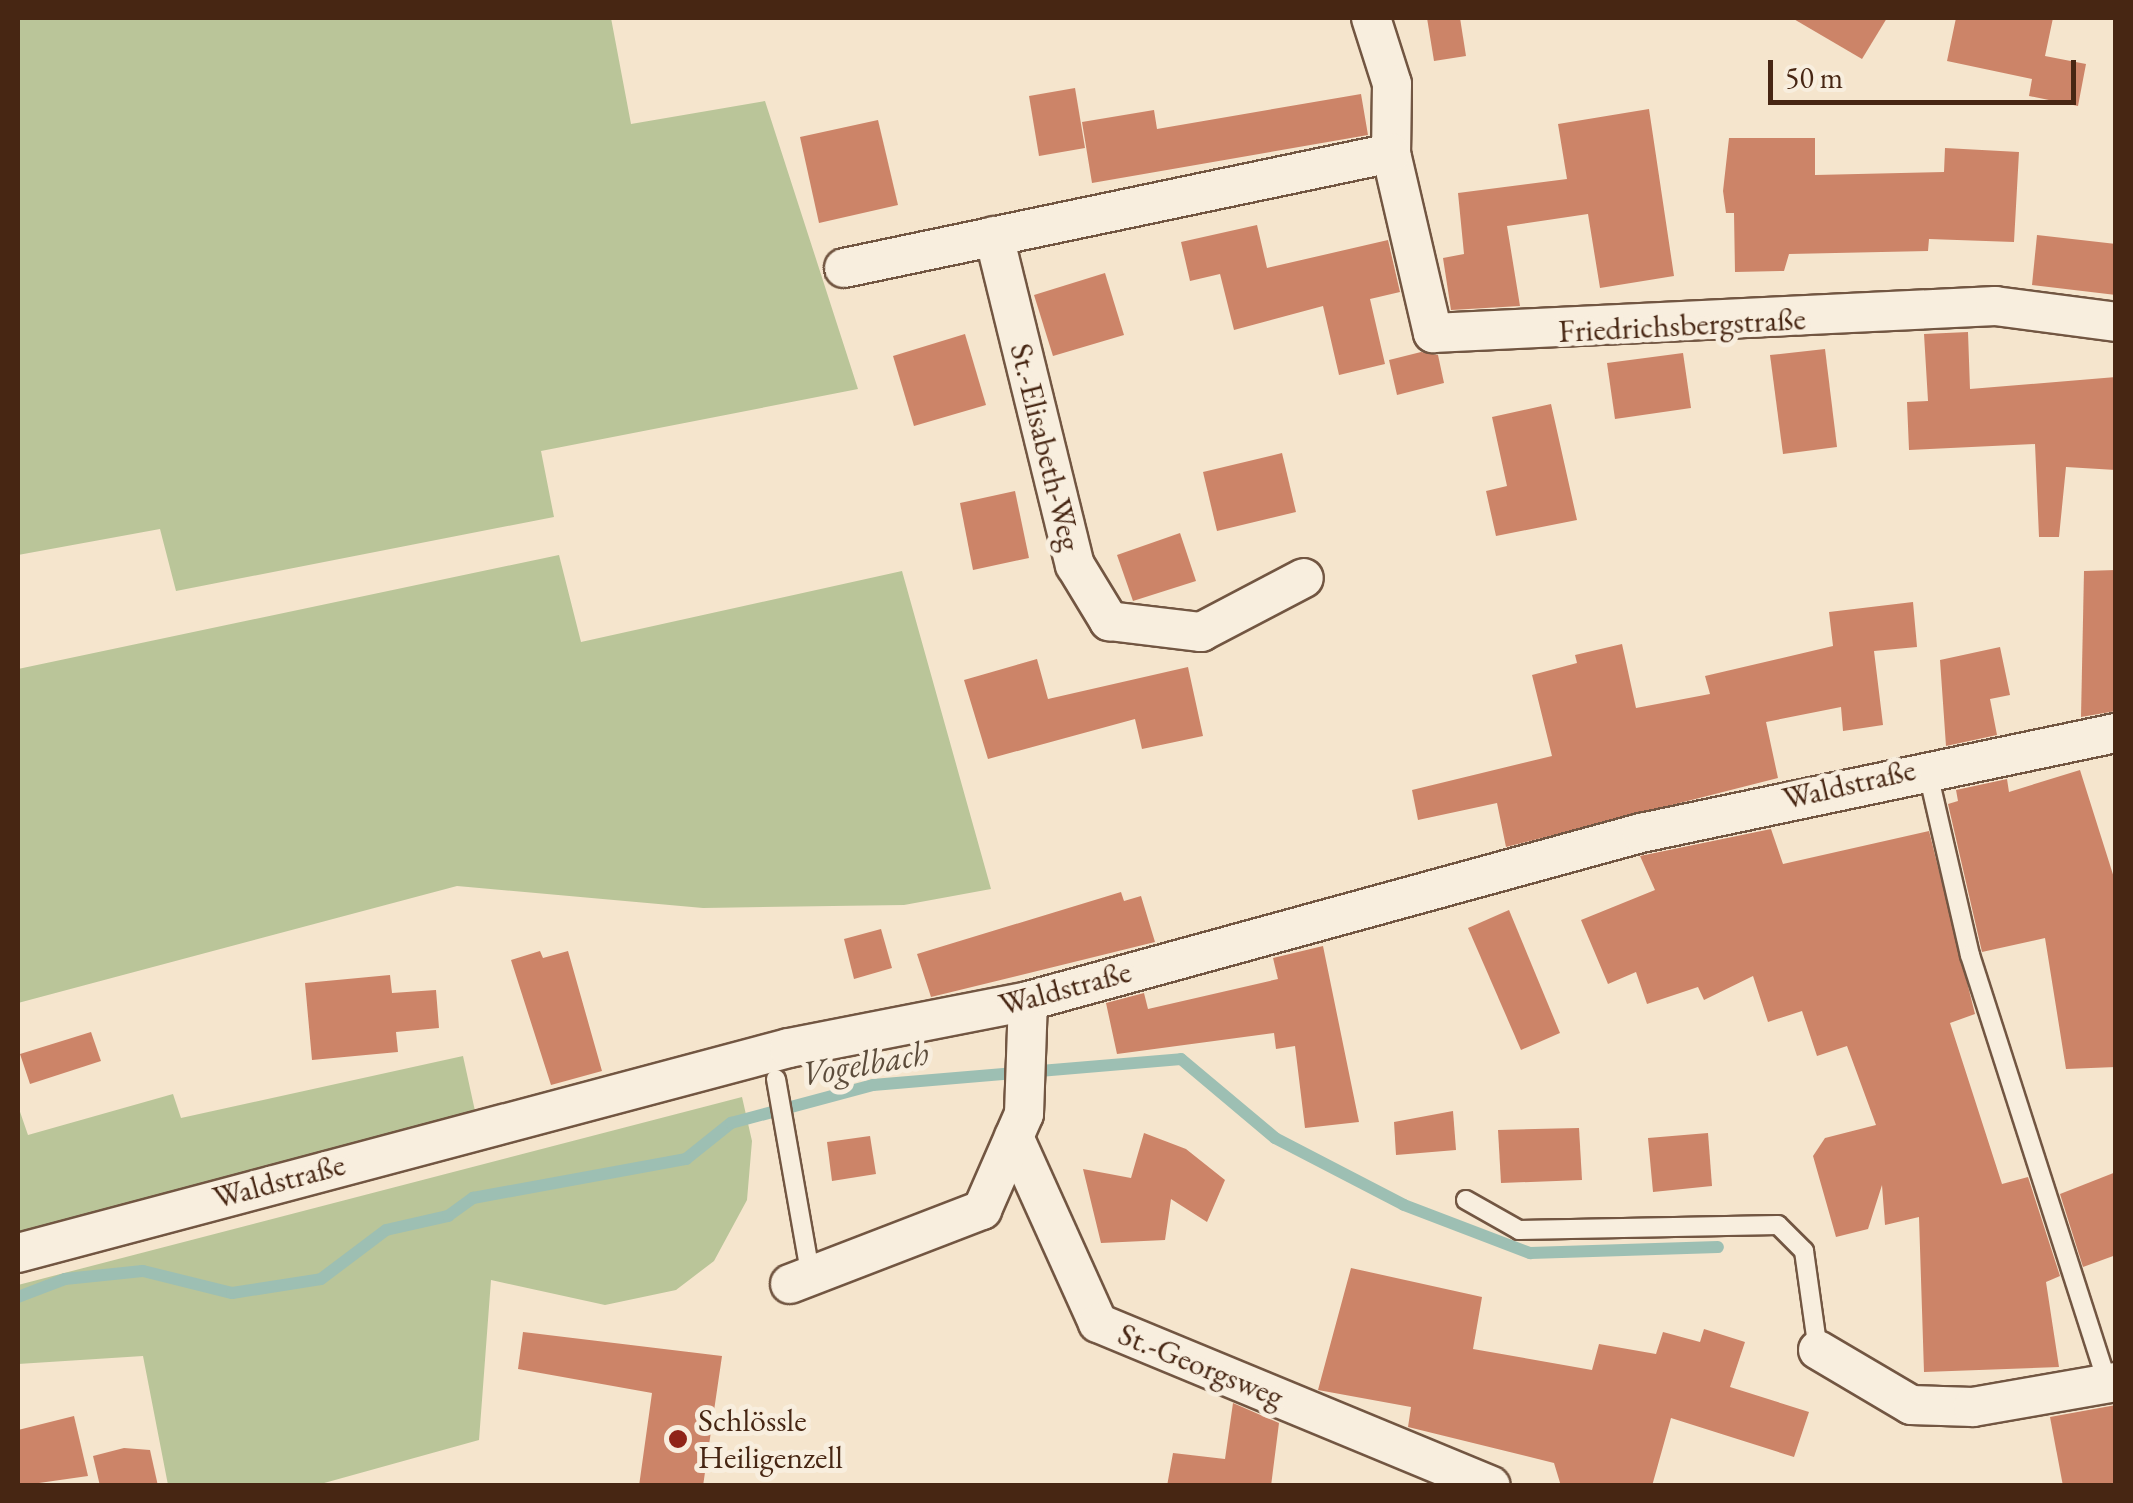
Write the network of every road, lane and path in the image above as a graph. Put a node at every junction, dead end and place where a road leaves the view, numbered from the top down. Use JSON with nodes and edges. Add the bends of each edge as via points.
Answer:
{"nodes":[{"id":1,"x":1371,"y":18,"type":"edge"},
{"id":2,"x":1390,"y":153,"type":"junction"},
{"id":3,"x":994,"y":236,"type":"junction"},
{"id":4,"x":844,"y":268,"type":"dead end"},
{"id":5,"x":2116,"y":322,"type":"edge"},
{"id":6,"x":1304,"y":578,"type":"dead end"},
{"id":7,"x":2116,"y":733,"type":"edge"},
{"id":8,"x":1926,"y":766,"type":"junction"},
{"id":9,"x":1028,"y":1001,"type":"junction"},
{"id":10,"x":777,"y":1085,"type":"dead end"},
{"id":11,"x":1019,"y":1126,"type":"junction"},
{"id":12,"x":1466,"y":1200,"type":"dead end"},
{"id":13,"x":18,"y":1253,"type":"edge"},
{"id":14,"x":801,"y":1280,"type":"joint"},
{"id":15,"x":1818,"y":1350,"type":"joint"},
{"id":16,"x":2112,"y":1382,"type":"edge"},
{"id":17,"x":1492,"y":1486,"type":"edge"}],
"edges":[{"from":1,"to":2,"type":"street","name":"Friedrichsbergstraße","via":[[1392,84]]},
{"from":2,"to":3,"type":"street"},
{"from":2,"to":5,"type":"street","name":"Friedrichsbergstraße","via":[[1433,333],[1994,306]]},
{"from":3,"to":4,"type":"street"},
{"from":3,"to":6,"type":"street","name":"St.-Elisabeth-Weg","via":[[1075,565],[1109,621],[1202,632]]},
{"from":7,"to":8,"type":"street","name":"Waldstraße"},
{"from":8,"to":9,"type":"street","name":"Waldstraße","via":[[1313,916]]},
{"from":8,"to":16,"type":"lane","via":[[1970,955]]},
{"from":9,"to":11,"type":"street","via":[[1031,1057]]},
{"from":9,"to":13,"type":"street","name":"Waldstraße","via":[[789,1048]]},
{"from":10,"to":14,"type":"lane"},
{"from":11,"to":14,"type":"street","via":[[982,1210]]},
{"from":11,"to":17,"type":"street","name":"St.-Georgsweg","via":[[1098,1323]]},
{"from":12,"to":15,"type":"lane","via":[[1519,1230],[1778,1225],[1804,1251]]},
{"from":15,"to":16,"type":"street","via":[[1911,1405],[1973,1407]]}]}
